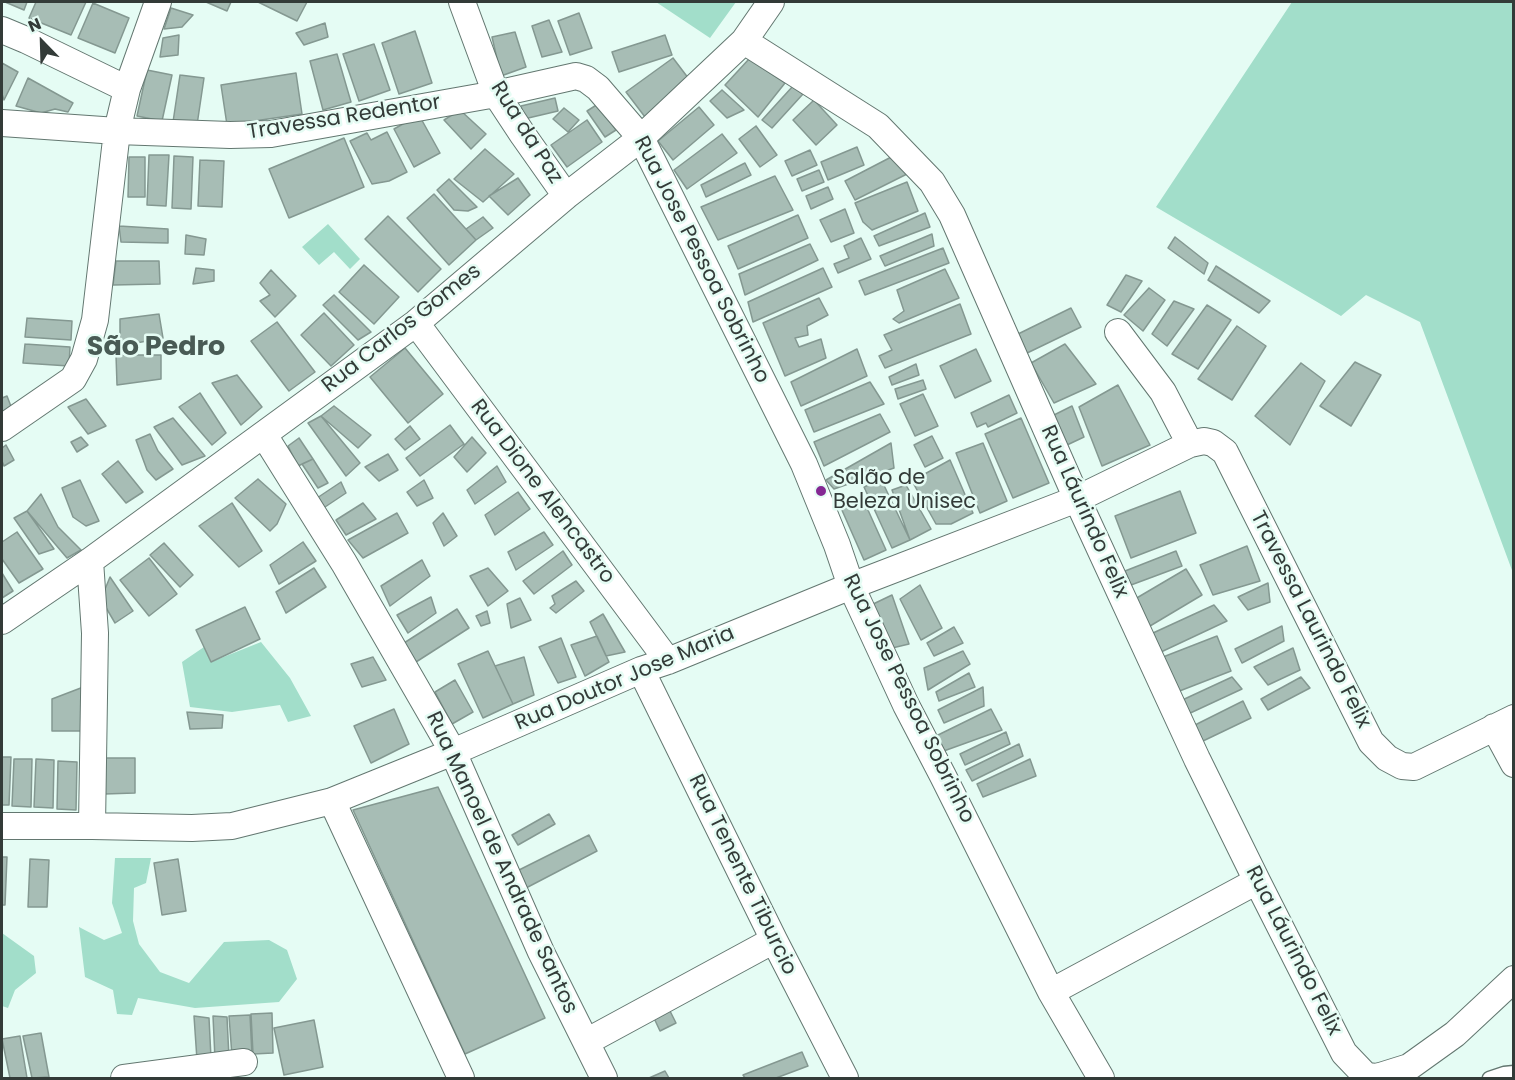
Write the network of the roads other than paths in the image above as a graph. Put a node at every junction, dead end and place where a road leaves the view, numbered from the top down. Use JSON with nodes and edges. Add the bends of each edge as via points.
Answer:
{"nodes":[{"id":1,"x":158,"y":2,"type":"edge"},
{"id":2,"x":462,"y":2,"type":"edge"},
{"id":3,"x":771,"y":2,"type":"edge"},
{"id":4,"x":2,"y":30,"type":"edge"},
{"id":5,"x":744,"y":41,"type":"junction"},
{"id":6,"x":576,"y":76,"type":"joint"},
{"id":7,"x":127,"y":89,"type":"junction"},
{"id":8,"x":496,"y":94,"type":"junction"},
{"id":9,"x":2,"y":123,"type":"edge"},
{"id":10,"x":117,"y":131,"type":"junction"},
{"id":11,"x":641,"y":138,"type":"junction"},
{"id":12,"x":566,"y":196,"type":"junction"},
{"id":13,"x":416,"y":323,"type":"junction"},
{"id":14,"x":1118,"y":332,"type":"dead end"},
{"id":15,"x":2,"y":428,"type":"edge"},
{"id":16,"x":264,"y":435,"type":"junction"},
{"id":17,"x":1190,"y":444,"type":"junction"},
{"id":18,"x":1077,"y":499,"type":"junction"},
{"id":19,"x":90,"y":561,"type":"junction"},
{"id":20,"x":851,"y":586,"type":"junction"},
{"id":21,"x":2,"y":621,"type":"edge"},
{"id":22,"x":668,"y":661,"type":"junction"},
{"id":23,"x":641,"y":670,"type":"junction"},
{"id":24,"x":1504,"y":722,"type":"edge"},
{"id":25,"x":453,"y":752,"type":"junction"},
{"id":26,"x":1514,"y":764,"type":"edge"},
{"id":27,"x":332,"y":801,"type":"junction"},
{"id":28,"x":2,"y":826,"type":"edge"},
{"id":29,"x":92,"y":826,"type":"junction"},
{"id":30,"x":1257,"y":882,"type":"junction"},
{"id":31,"x":774,"y":940,"type":"junction"},
{"id":32,"x":1514,"y":979,"type":"edge"},
{"id":33,"x":1052,"y":992,"type":"junction"},
{"id":34,"x":586,"y":1042,"type":"junction"},
{"id":35,"x":244,"y":1062,"type":"dead end"},
{"id":36,"x":1514,"y":1072,"type":"edge"},
{"id":37,"x":123,"y":1078,"type":"edge"},
{"id":38,"x":461,"y":1078,"type":"edge"},
{"id":39,"x":604,"y":1078,"type":"edge"},
{"id":40,"x":845,"y":1078,"type":"edge"},
{"id":41,"x":1101,"y":1078,"type":"edge"},
{"id":42,"x":1489,"y":1078,"type":"edge"}],
"edges":[{"from":1,"to":7,"type":"street"},
{"from":2,"to":8,"type":"street","name":"Rua da Paz"},
{"from":3,"to":5,"type":"street","name":"Rua Carlos Gomes"},
{"from":4,"to":7,"type":"street"},
{"from":5,"to":11,"type":"street","name":"Rua Carlos Gomes"},
{"from":5,"to":18,"type":"street","name":"Rua Láurindo Felix","via":[[878,126],[932,182],[952,215]]},
{"from":6,"to":8,"type":"street","name":"Travessa Redentor"},
{"from":6,"to":11,"type":"street","name":"Rua Jose Pessoa Sobrinho","via":[[597,87]]},
{"from":7,"to":10,"type":"street"},
{"from":8,"to":10,"type":"street","name":"Travessa Redentor","via":[[271,134]]},
{"from":8,"to":12,"type":"street","name":"Rua da Paz"},
{"from":9,"to":10,"type":"street","name":"Travessa Redentor"},
{"from":10,"to":15,"type":"street","via":[[94,320],[84,359],[73,379]]},
{"from":11,"to":12,"type":"street","name":"Rua Carlos Gomes"},
{"from":11,"to":20,"type":"street","name":"Rua Jose Pessoa Sobrinho","via":[[804,464]]},
{"from":12,"to":13,"type":"street","name":"Rua Carlos Gomes"},
{"from":13,"to":16,"type":"street","name":"Rua Carlos Gomes"},
{"from":13,"to":22,"type":"street","name":"Rua Dione Alencastro"},
{"from":14,"to":17,"type":"street","via":[[1163,392]]},
{"from":16,"to":19,"type":"street","name":"Rua Carlos Gomes"},
{"from":16,"to":25,"type":"street","name":"Rua Manoel de Andrade Santos","via":[[344,563]]},
{"from":17,"to":18,"type":"street","name":"Rua Doutor Jose Maria"},
{"from":17,"to":24,"type":"street","name":"Travessa Laurindo Felix","via":[[1213,443],[1225,452],[1371,742],[1387,758],[1402,766],[1414,766]]},
{"from":18,"to":20,"type":"street","name":"Rua Doutor Jose Maria"},
{"from":18,"to":30,"type":"street","name":"Rua Láurindo Felix"},
{"from":19,"to":21,"type":"street","name":"Rua Carlos Gomes"},
{"from":19,"to":29,"type":"street","via":[[95,633]]},
{"from":20,"to":22,"type":"street","name":"Rua Doutor Jose Maria"},
{"from":20,"to":33,"type":"street","name":"Rua Jose Pessoa Sobrinho","via":[[906,705]]},
{"from":22,"to":23,"type":"street","name":"Rua Doutor Jose Maria"},
{"from":23,"to":25,"type":"street","name":"Rua Doutor Jose Maria"},
{"from":23,"to":31,"type":"street","name":"Rua Tenente Tiburcio"},
{"from":24,"to":26,"type":"street"},
{"from":25,"to":27,"type":"street","name":"Rua Doutor Jose Maria"},
{"from":25,"to":34,"type":"street","name":"Rua Manoel de Andrade Santos","via":[[541,952]]},
{"from":27,"to":29,"type":"street","name":"Rua Doutor Jose Maria","via":[[232,826]]},
{"from":27,"to":38,"type":"street"},
{"from":28,"to":29,"type":"street","name":"Rua Doutor Jose Maria"},
{"from":30,"to":32,"type":"street","name":"Rua Láurindo Felix","via":[[1344,1053],[1366,1076],[1377,1077],[1409,1067],[1455,1034]]},
{"from":30,"to":33,"type":"street"},
{"from":31,"to":34,"type":"street"},
{"from":31,"to":40,"type":"street","name":"Rua Tenente Tiburcio"},
{"from":33,"to":41,"type":"street","name":"Rua Jose Pessoa Sobrinho"},
{"from":34,"to":39,"type":"street","name":"Rua Manoel de Andrade Santos"},
{"from":35,"to":37,"type":"street"},
{"from":36,"to":42,"type":"lane"}]}
